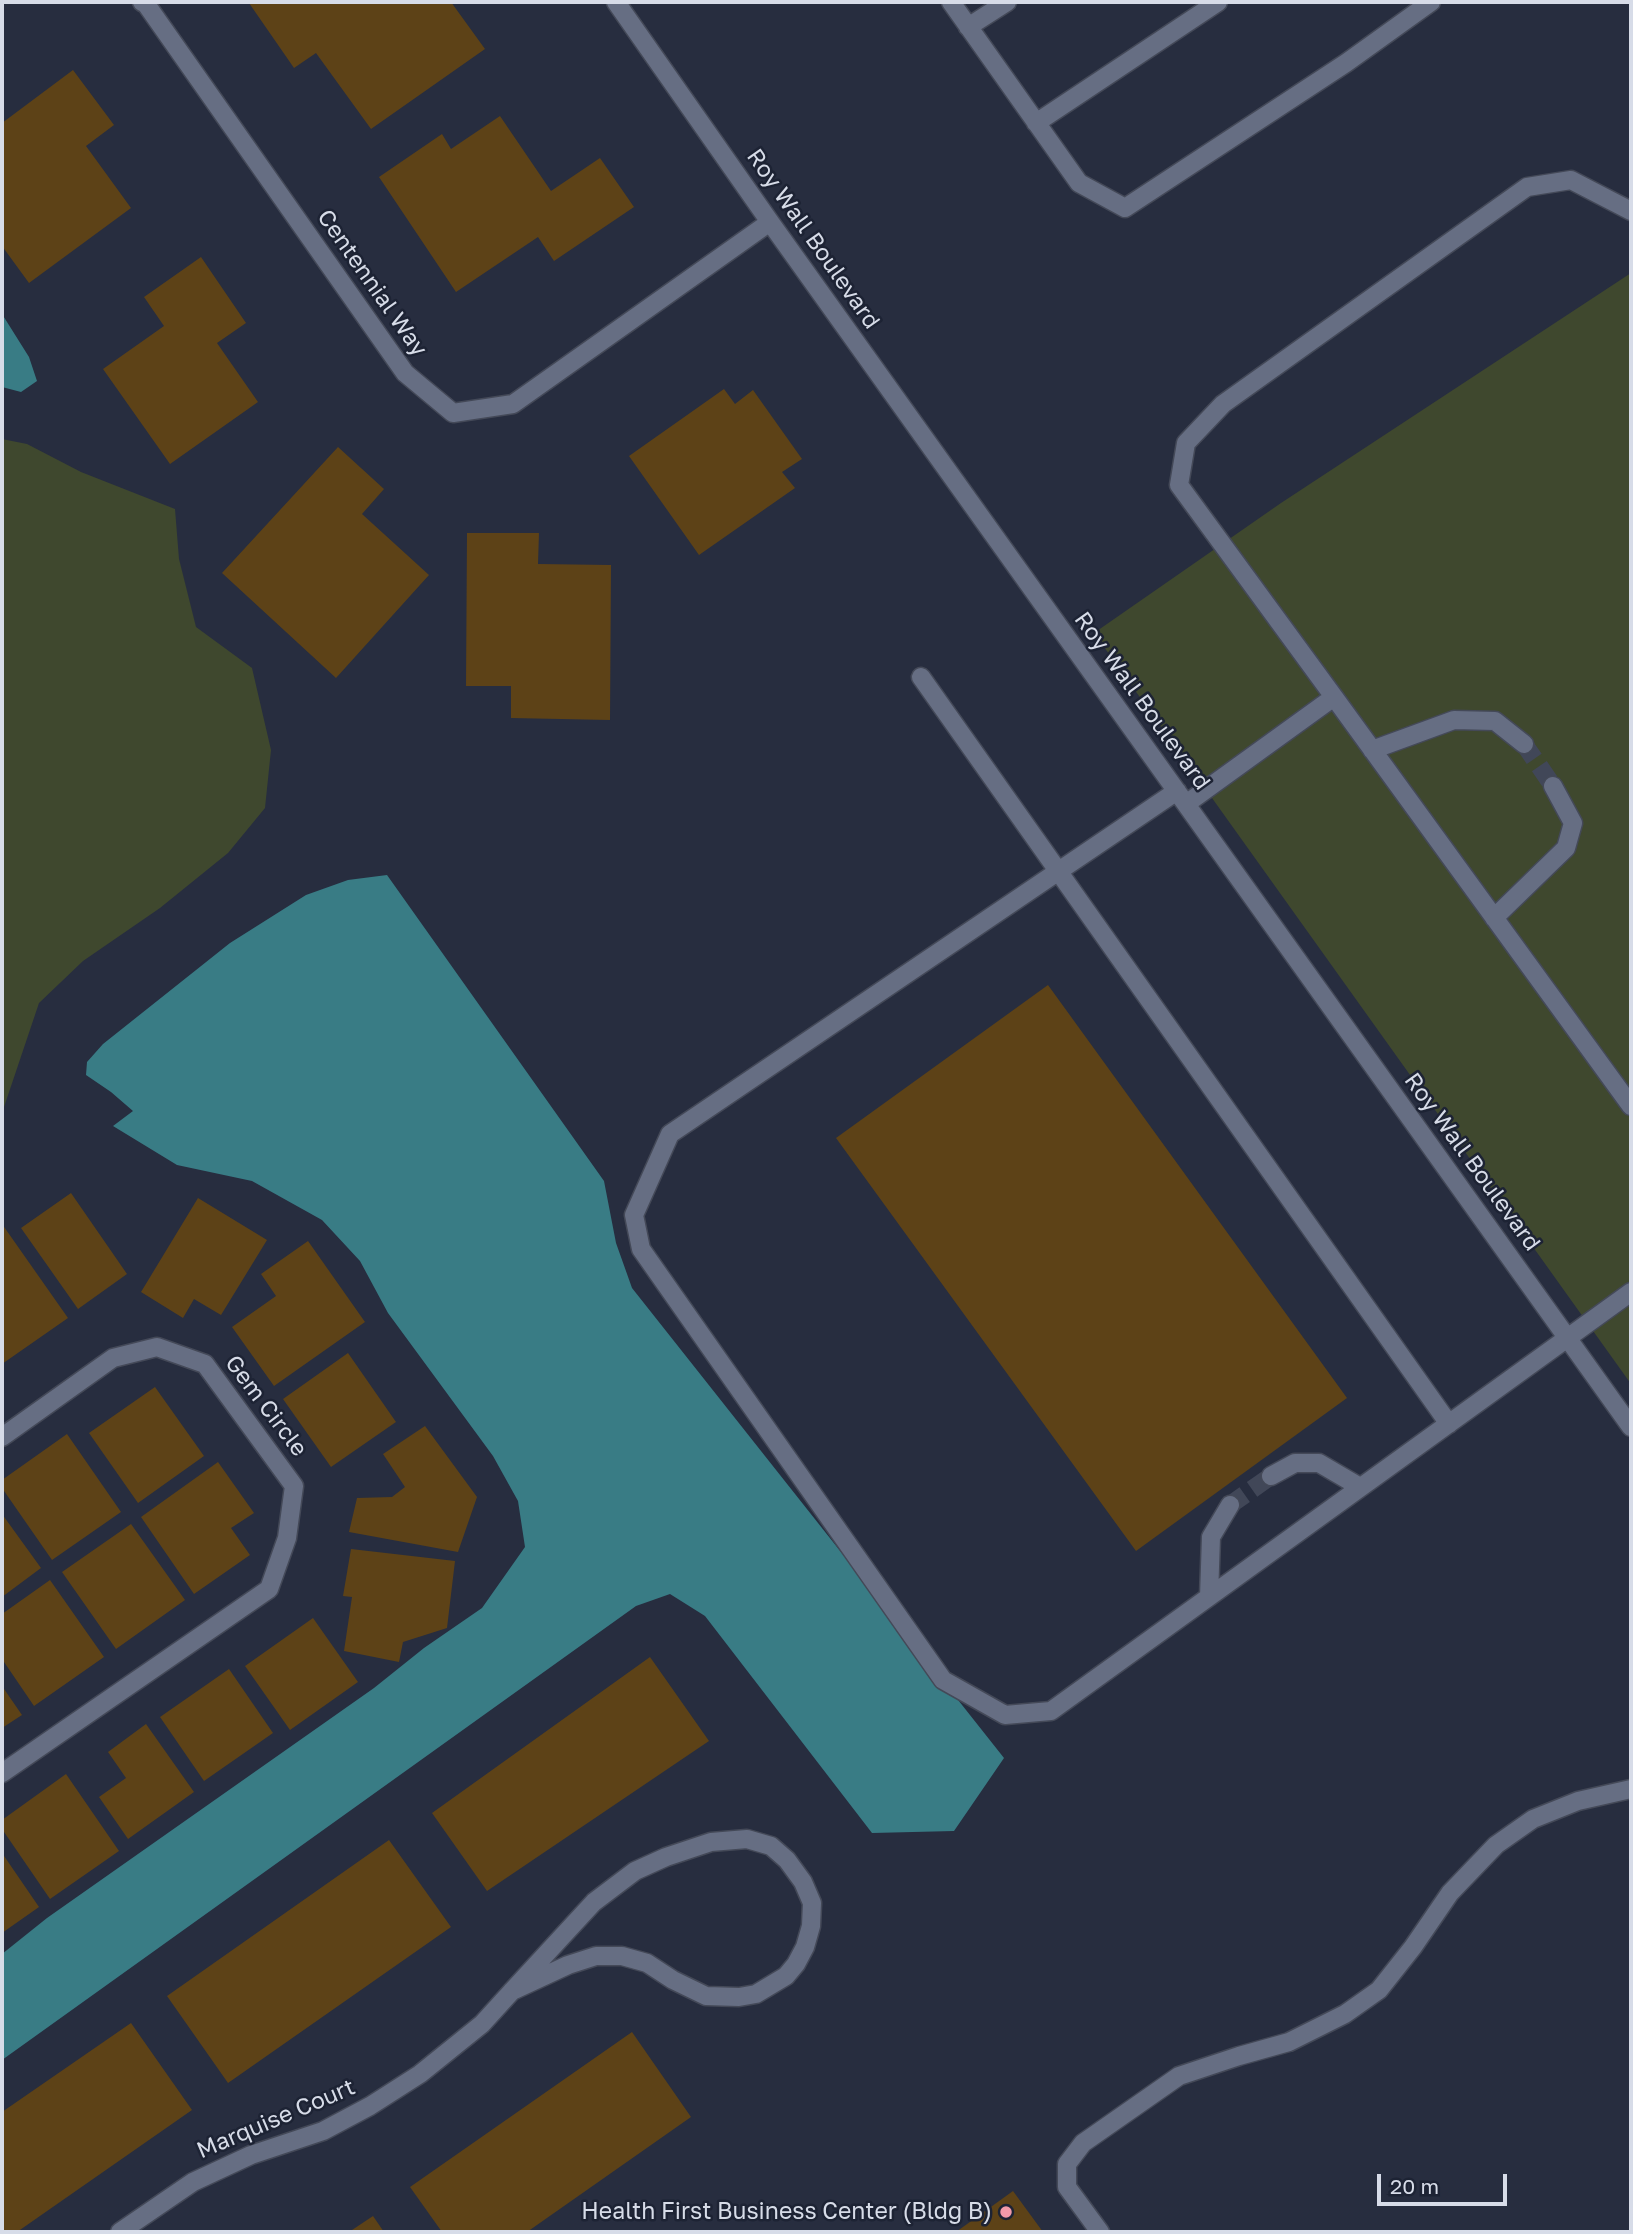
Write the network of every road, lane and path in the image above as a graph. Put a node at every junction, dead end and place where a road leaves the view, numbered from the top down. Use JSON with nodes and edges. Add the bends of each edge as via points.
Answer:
{"nodes":[{"id":1,"x":142,"y":2,"type":"edge"},
{"id":2,"x":616,"y":2,"type":"edge"},
{"id":3,"x":951,"y":2,"type":"edge"},
{"id":4,"x":1007,"y":2,"type":"edge"},
{"id":5,"x":1218,"y":2,"type":"edge"},
{"id":6,"x":1431,"y":2,"type":"edge"},
{"id":7,"x":968,"y":27,"type":"junction"},
{"id":8,"x":1037,"y":123,"type":"junction"},
{"id":9,"x":1631,"y":211,"type":"edge"},
{"id":10,"x":770,"y":222,"type":"junction"},
{"id":11,"x":921,"y":677,"type":"dead end"},
{"id":12,"x":1334,"y":697,"type":"junction"},
{"id":13,"x":1524,"y":744,"type":"tunnel mouth"},
{"id":14,"x":1372,"y":750,"type":"junction"},
{"id":15,"x":1553,"y":786,"type":"tunnel mouth"},
{"id":16,"x":1182,"y":798,"type":"junction"},
{"id":17,"x":1060,"y":870,"type":"junction"},
{"id":18,"x":1494,"y":918,"type":"junction"},
{"id":19,"x":1631,"y":1106,"type":"edge"},
{"id":20,"x":1631,"y":1292,"type":"edge"},
{"id":21,"x":1568,"y":1338,"type":"junction"},
{"id":22,"x":1449,"y":1424,"type":"junction"},
{"id":23,"x":1631,"y":1427,"type":"edge"},
{"id":24,"x":2,"y":1437,"type":"edge"},
{"id":25,"x":1271,"y":1476,"type":"tunnel mouth"},
{"id":26,"x":1360,"y":1488,"type":"junction"},
{"id":27,"x":1230,"y":1505,"type":"tunnel mouth"},
{"id":28,"x":1209,"y":1597,"type":"junction"},
{"id":29,"x":2,"y":1773,"type":"edge"},
{"id":30,"x":1631,"y":1789,"type":"edge"},
{"id":31,"x":512,"y":1991,"type":"junction"},
{"id":32,"x":120,"y":2232,"type":"edge"},
{"id":33,"x":1100,"y":2232,"type":"edge"}],
"edges":[{"from":1,"to":10,"type":"street","name":"Centennial Way","via":[[405,373],[453,413],[513,404]]},
{"from":2,"to":10,"type":"street","name":"Roy Wall Boulevard"},
{"from":3,"to":7,"type":"street"},
{"from":4,"to":7,"type":"street"},
{"from":5,"to":8,"type":"street"},
{"from":6,"to":8,"type":"street","via":[[1125,208],[1079,183]]},
{"from":7,"to":8,"type":"street"},
{"from":9,"to":12,"type":"street","via":[[1571,180],[1527,187],[1223,404],[1186,443],[1180,485]]},
{"from":10,"to":16,"type":"street","name":"Roy Wall Boulevard"},
{"from":11,"to":17,"type":"street"},
{"from":12,"to":14,"type":"street"},
{"from":12,"to":16,"type":"street"},
{"from":13,"to":14,"type":"street","via":[[1495,721],[1454,720]]},
{"from":14,"to":18,"type":"street"},
{"from":15,"to":18,"type":"street","via":[[1573,823],[1566,848]]},
{"from":16,"to":17,"type":"street"},
{"from":16,"to":21,"type":"street","name":"Roy Wall Boulevard"},
{"from":17,"to":22,"type":"street"},
{"from":17,"to":28,"type":"street","via":[[670,1134],[634,1215],[641,1249],[943,1680],[1005,1715],[1051,1712]]},
{"from":18,"to":19,"type":"street"},
{"from":20,"to":21,"type":"street"},
{"from":21,"to":22,"type":"street"},
{"from":21,"to":23,"type":"street","name":"Roy Wall Boulevard"},
{"from":22,"to":26,"type":"street"},
{"from":24,"to":29,"type":"street","name":"Gem Circle","via":[[113,1359],[157,1347],[205,1364],[294,1486],[287,1538],[269,1589]]},
{"from":25,"to":26,"type":"street","via":[[1295,1463],[1319,1463]]},
{"from":26,"to":28,"type":"street"},
{"from":27,"to":28,"type":"street","via":[[1211,1537]]},
{"from":30,"to":33,"type":"street","via":[[1578,1801],[1533,1819],[1496,1845],[1450,1893],[1379,1990],[1345,2014],[1289,2042],[1179,2076],[1083,2143],[1067,2164],[1067,2187]]},
{"from":31,"to":31,"type":"street","name":"Marquise Court","via":[[594,1902],[635,1871],[711,1842],[747,1839],[771,1846],[803,1882],[812,1903],[811,1926],[796,1964],[786,1976],[756,1994],[706,1996],[647,1963],[622,1956],[596,1956]]},
{"from":31,"to":32,"type":"street","name":"Marquise Court","via":[[482,2024],[370,2106],[323,2131],[251,2155],[192,2182]]}]}
